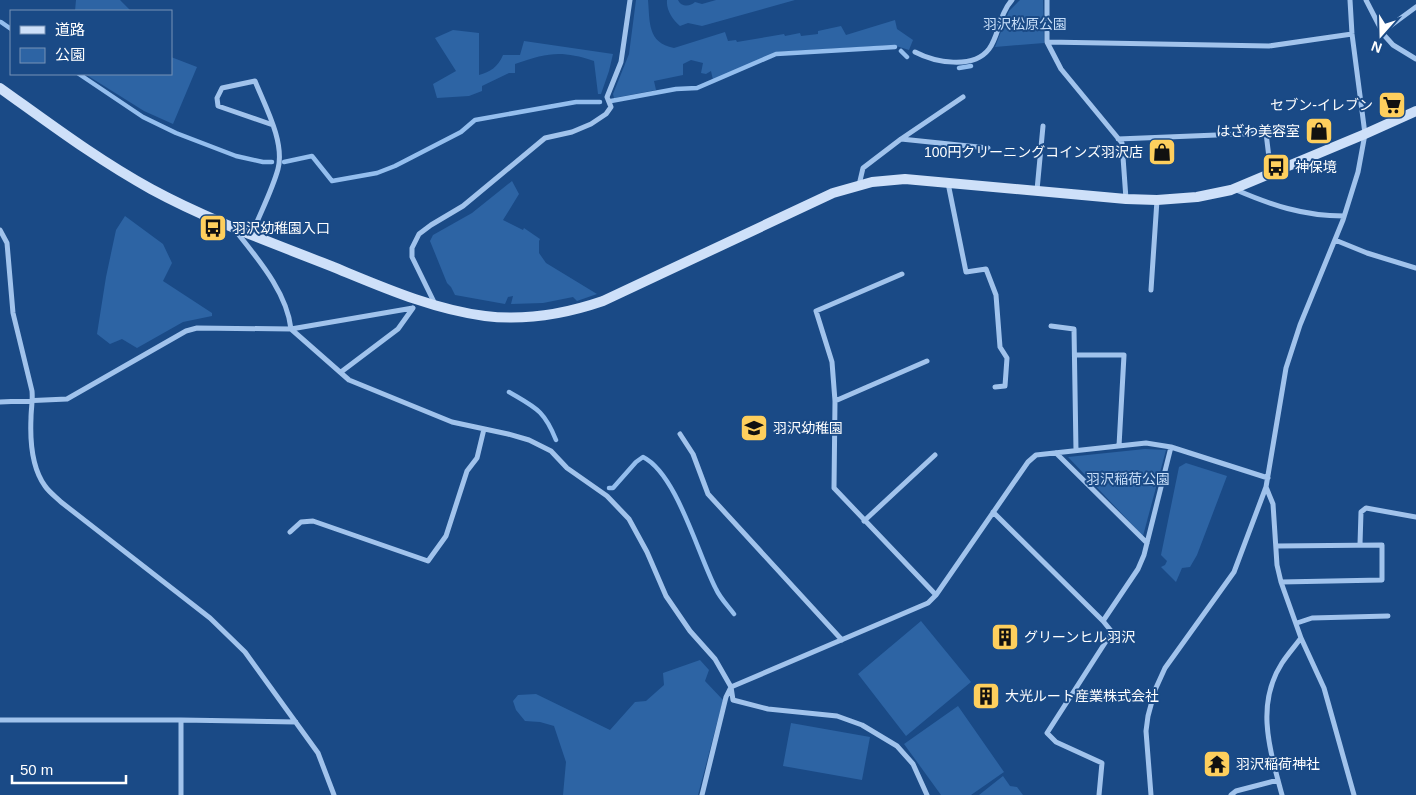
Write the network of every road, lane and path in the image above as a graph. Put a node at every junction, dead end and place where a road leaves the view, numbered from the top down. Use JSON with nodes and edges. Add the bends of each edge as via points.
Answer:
{"nodes":[{"id":1,"x":630,"y":0,"type":"edge"},
{"id":2,"x":1012,"y":0,"type":"edge"},
{"id":3,"x":1047,"y":0,"type":"edge"},
{"id":4,"x":1350,"y":0,"type":"edge"},
{"id":5,"x":1366,"y":0,"type":"edge"},
{"id":6,"x":1416,"y":6,"type":"edge"},
{"id":7,"x":1382,"y":32,"type":"junction"},
{"id":8,"x":1352,"y":34,"type":"junction"},
{"id":9,"x":1048,"y":42,"type":"junction"},
{"id":10,"x":915,"y":52,"type":"dead end"},
{"id":11,"x":1416,"y":59,"type":"edge"},
{"id":12,"x":0,"y":88,"type":"edge"},
{"id":13,"x":963,"y":97,"type":"dead end"},
{"id":14,"x":1416,"y":111,"type":"edge"},
{"id":15,"x":273,"y":125,"type":"junction"},
{"id":16,"x":1043,"y":126,"type":"dead end"},
{"id":17,"x":1365,"y":134,"type":"junction"},
{"id":18,"x":901,"y":139,"type":"junction"},
{"id":19,"x":1118,"y":139,"type":"junction"},
{"id":20,"x":988,"y":148,"type":"dead end"},
{"id":21,"x":1271,"y":174,"type":"junction"},
{"id":22,"x":948,"y":182,"type":"junction"},
{"id":23,"x":859,"y":185,"type":"junction"},
{"id":24,"x":1234,"y":189,"type":"junction"},
{"id":25,"x":1037,"y":190,"type":"junction"},
{"id":26,"x":1126,"y":199,"type":"junction"},
{"id":27,"x":1157,"y":200,"type":"junction"},
{"id":28,"x":1344,"y":216,"type":"junction"},
{"id":29,"x":231,"y":226,"type":"junction"},
{"id":30,"x":0,"y":230,"type":"edge"},
{"id":31,"x":252,"y":234,"type":"junction"},
{"id":32,"x":1335,"y":240,"type":"junction"},
{"id":33,"x":1416,"y":268,"type":"edge"},
{"id":34,"x":902,"y":274,"type":"dead end"},
{"id":35,"x":1151,"y":290,"type":"dead end"},
{"id":36,"x":416,"y":304,"type":"junction"},
{"id":37,"x":435,"y":304,"type":"junction"},
{"id":38,"x":1051,"y":326,"type":"dead end"},
{"id":39,"x":291,"y":329,"type":"junction"},
{"id":40,"x":1075,"y":355,"type":"junction"},
{"id":41,"x":927,"y":361,"type":"dead end"},
{"id":42,"x":341,"y":372,"type":"junction"},
{"id":43,"x":995,"y":387,"type":"dead end"},
{"id":44,"x":33,"y":401,"type":"junction"},
{"id":45,"x":835,"y":401,"type":"junction"},
{"id":46,"x":0,"y":402,"type":"edge"},
{"id":47,"x":484,"y":428,"type":"junction"},
{"id":48,"x":680,"y":434,"type":"dead end"},
{"id":49,"x":1119,"y":446,"type":"junction"},
{"id":50,"x":1171,"y":446,"type":"junction"},
{"id":51,"x":1076,"y":451,"type":"junction"},
{"id":52,"x":1056,"y":453,"type":"junction"},
{"id":53,"x":935,"y":455,"type":"dead end"},
{"id":54,"x":1268,"y":478,"type":"junction"},
{"id":55,"x":1266,"y":487,"type":"junction"},
{"id":56,"x":993,"y":512,"type":"junction"},
{"id":57,"x":1416,"y":517,"type":"edge"},
{"id":58,"x":864,"y":521,"type":"junction"},
{"id":59,"x":290,"y":532,"type":"dead end"},
{"id":60,"x":1147,"y":543,"type":"junction"},
{"id":61,"x":1360,"y":544,"type":"junction"},
{"id":62,"x":1277,"y":546,"type":"junction"},
{"id":63,"x":1281,"y":582,"type":"junction"},
{"id":64,"x":936,"y":596,"type":"junction"},
{"id":65,"x":1388,"y":616,"type":"dead end"},
{"id":66,"x":1103,"y":621,"type":"junction"},
{"id":67,"x":1297,"y":624,"type":"junction"},
{"id":68,"x":1302,"y":638,"type":"junction"},
{"id":69,"x":842,"y":640,"type":"junction"},
{"id":70,"x":731,"y":687,"type":"junction"},
{"id":71,"x":0,"y":720,"type":"edge"},
{"id":72,"x":181,"y":720,"type":"junction"},
{"id":73,"x":296,"y":722,"type":"junction"},
{"id":74,"x":1278,"y":780,"type":"junction"},
{"id":75,"x":181,"y":795,"type":"edge"},
{"id":76,"x":334,"y":795,"type":"edge"},
{"id":77,"x":702,"y":795,"type":"edge"},
{"id":78,"x":927,"y":795,"type":"edge"},
{"id":79,"x":1099,"y":795,"type":"edge"},
{"id":80,"x":1151,"y":795,"type":"edge"},
{"id":81,"x":1230,"y":795,"type":"edge"},
{"id":82,"x":1282,"y":795,"type":"edge"},
{"id":83,"x":1354,"y":795,"type":"edge"}],
"edges":[{"from":1,"to":37,"type":"street","via":[[621,62],[607,97],[611,108],[606,114],[572,132],[545,138],[463,206],[419,234],[412,248],[412,257]]},
{"from":2,"to":10,"type":"street","via":[[1006,6],[989,49],[978,58],[946,61]]},
{"from":3,"to":9,"type":"street"},
{"from":4,"to":8,"type":"street"},
{"from":5,"to":7,"type":"street"},
{"from":6,"to":7,"type":"street"},
{"from":7,"to":11,"type":"street","via":[[1392,45]]},
{"from":8,"to":9,"type":"street","via":[[1269,46]]},
{"from":8,"to":17,"type":"street"},
{"from":9,"to":19,"type":"street","via":[[1060,69]]},
{"from":12,"to":29,"type":"street","via":[[149,188]]},
{"from":13,"to":18,"type":"street"},
{"from":14,"to":17,"type":"street"},
{"from":15,"to":15,"type":"street","via":[[218,106],[217,98],[222,88],[255,81]]},
{"from":15,"to":31,"type":"street","via":[[279,153],[278,168]]},
{"from":16,"to":25,"type":"street"},
{"from":17,"to":21,"type":"street"},
{"from":17,"to":28,"type":"street","via":[[1358,172]]},
{"from":18,"to":20,"type":"street"},
{"from":18,"to":23,"type":"street","via":[[863,168]]},
{"from":19,"to":21,"type":"street","via":[[1266,133]]},
{"from":19,"to":26,"type":"street","via":[[1122,143]]},
{"from":21,"to":24,"type":"street"},
{"from":22,"to":23,"type":"street","via":[[905,179]]},
{"from":22,"to":25,"type":"street"},
{"from":22,"to":43,"type":"street","via":[[966,272],[986,269],[996,295],[1000,347],[1007,358],[1005,386]]},
{"from":23,"to":37,"type":"street","via":[[833,193],[603,301],[579,309],[536,317],[504,317],[461,312]]},
{"from":24,"to":27,"type":"street","via":[[1197,197]]},
{"from":24,"to":28,"type":"street","via":[[1265,203],[1298,212]]},
{"from":25,"to":26,"type":"street"},
{"from":26,"to":27,"type":"street"},
{"from":27,"to":35,"type":"street"},
{"from":28,"to":32,"type":"street"},
{"from":29,"to":31,"type":"street"},
{"from":29,"to":39,"type":"street","via":[[260,261],[279,293]]},
{"from":30,"to":44,"type":"street","via":[[7,243],[13,313]]},
{"from":31,"to":36,"type":"street","via":[[395,292]]},
{"from":32,"to":33,"type":"street"},
{"from":32,"to":54,"type":"street","via":[[1286,368]]},
{"from":34,"to":45,"type":"street","via":[[816,311],[832,362]]},
{"from":36,"to":37,"type":"street"},
{"from":36,"to":39,"type":"street"},
{"from":36,"to":42,"type":"street","via":[[398,329]]},
{"from":38,"to":40,"type":"street","via":[[1074,329]]},
{"from":39,"to":42,"type":"street"},
{"from":39,"to":44,"type":"street","via":[[204,328],[186,331],[67,399]]},
{"from":40,"to":49,"type":"street","via":[[1124,355]]},
{"from":40,"to":51,"type":"street"},
{"from":41,"to":45,"type":"street"},
{"from":42,"to":47,"type":"street","via":[[349,380],[429,413],[452,422]]},
{"from":44,"to":46,"type":"street"},
{"from":44,"to":73,"type":"street","via":[[33,454],[46,488],[210,618],[245,652]]},
{"from":45,"to":58,"type":"street","via":[[834,488]]},
{"from":47,"to":59,"type":"street","via":[[446,536],[428,561],[313,521],[301,522]]},
{"from":47,"to":70,"type":"street","via":[[529,440],[551,451],[567,468],[607,496],[630,520],[666,596]]},
{"from":48,"to":69,"type":"street","via":[[693,454],[708,494]]},
{"from":49,"to":50,"type":"street","via":[[1146,443]]},
{"from":49,"to":51,"type":"street"},
{"from":50,"to":54,"type":"street"},
{"from":50,"to":60,"type":"street"},
{"from":51,"to":52,"type":"street"},
{"from":52,"to":56,"type":"street","via":[[1036,455],[1028,462]]},
{"from":52,"to":60,"type":"street"},
{"from":53,"to":58,"type":"street"},
{"from":54,"to":55,"type":"street"},
{"from":55,"to":62,"type":"street","via":[[1273,504]]},
{"from":55,"to":80,"type":"street","via":[[1234,572],[1165,668],[1155,690],[1146,731]]},
{"from":56,"to":64,"type":"street"},
{"from":56,"to":66,"type":"street"},
{"from":57,"to":61,"type":"street","via":[[1366,508],[1360,512]]},
{"from":58,"to":64,"type":"street"},
{"from":60,"to":66,"type":"street","via":[[1138,569]]},
{"from":61,"to":62,"type":"street"},
{"from":61,"to":63,"type":"street","via":[[1382,545],[1382,580]]},
{"from":62,"to":63,"type":"street"},
{"from":63,"to":67,"type":"street"},
{"from":64,"to":69,"type":"street","via":[[928,603]]},
{"from":65,"to":67,"type":"street","via":[[1312,618]]},
{"from":66,"to":79,"type":"street","via":[[1112,632],[1047,733],[1056,742],[1102,763]]},
{"from":67,"to":68,"type":"street"},
{"from":68,"to":74,"type":"street","via":[[1282,663],[1269,697],[1268,738]]},
{"from":68,"to":83,"type":"street","via":[[1324,688]]},
{"from":69,"to":70,"type":"street"},
{"from":70,"to":77,"type":"street"},
{"from":70,"to":78,"type":"street","via":[[733,700],[768,709],[837,716],[862,726],[897,746],[913,764]]},
{"from":71,"to":72,"type":"street"},
{"from":72,"to":73,"type":"street"},
{"from":72,"to":75,"type":"street"},
{"from":73,"to":76,"type":"street","via":[[318,753]]},
{"from":74,"to":81,"type":"street"},
{"from":74,"to":82,"type":"street"}]}
